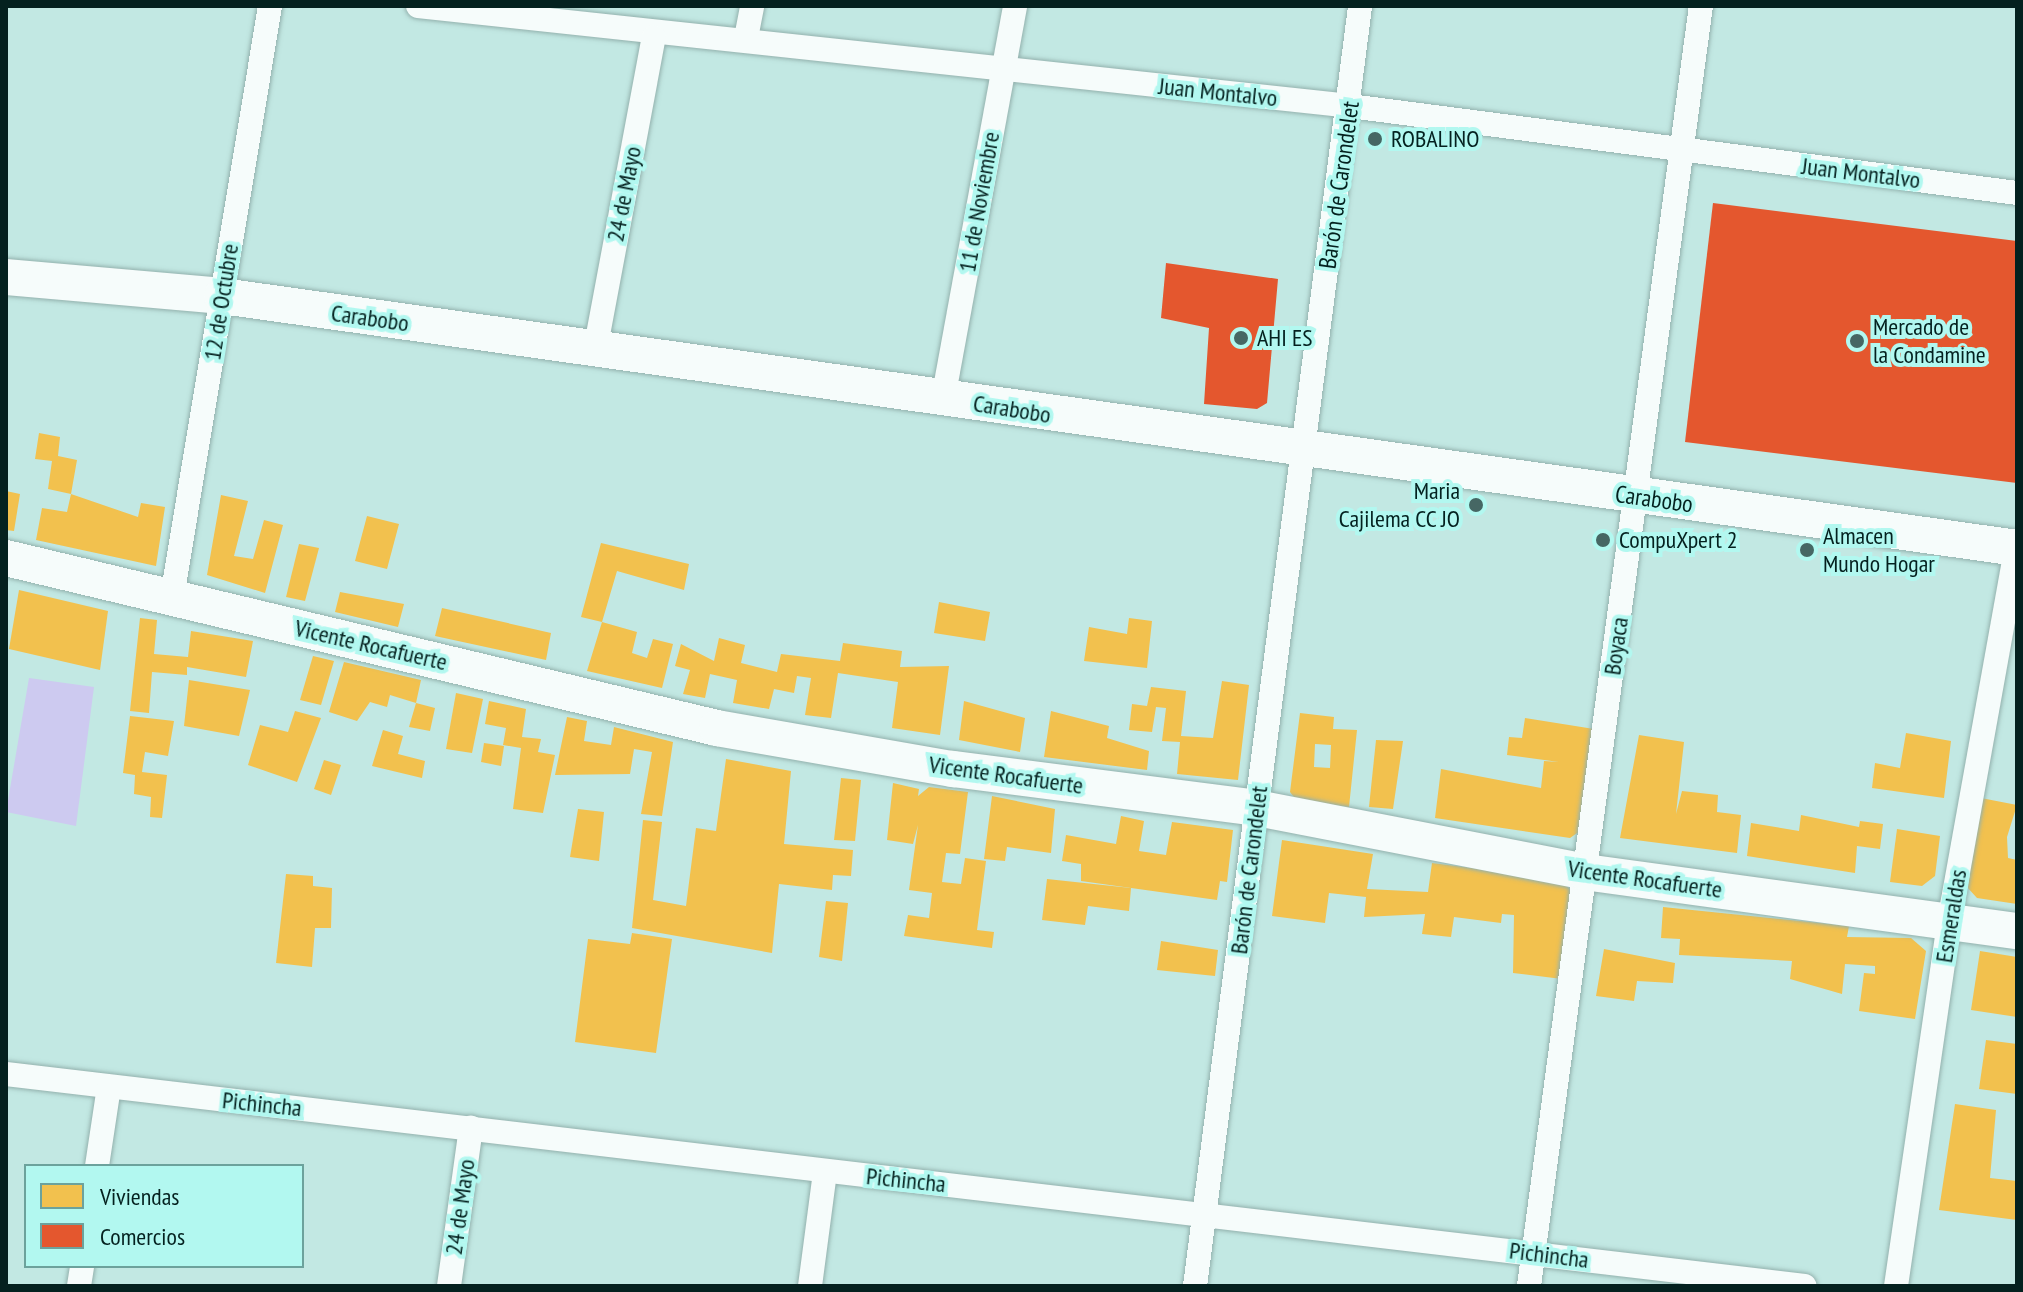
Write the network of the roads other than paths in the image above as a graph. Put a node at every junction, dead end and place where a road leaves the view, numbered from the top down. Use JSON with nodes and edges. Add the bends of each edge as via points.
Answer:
{"nodes":[{"id":1,"x":270,"y":6,"type":"edge"},
{"id":2,"x":418,"y":6,"type":"edge"},
{"id":3,"x":752,"y":6,"type":"edge"},
{"id":4,"x":1015,"y":6,"type":"edge"},
{"id":5,"x":1360,"y":6,"type":"edge"},
{"id":6,"x":1701,"y":6,"type":"edge"},
{"id":7,"x":654,"y":37,"type":"junction"},
{"id":8,"x":746,"y":38,"type":"junction"},
{"id":9,"x":1003,"y":69,"type":"junction"},
{"id":10,"x":1350,"y":106,"type":"junction"},
{"id":11,"x":1684,"y":151,"type":"junction"},
{"id":12,"x":2017,"y":193,"type":"edge"},
{"id":13,"x":6,"y":277,"type":"edge"},
{"id":14,"x":222,"y":296,"type":"junction"},
{"id":15,"x":595,"y":351,"type":"junction"},
{"id":16,"x":943,"y":399,"type":"junction"},
{"id":17,"x":1304,"y":453,"type":"junction"},
{"id":18,"x":1637,"y":496,"type":"junction"},
{"id":19,"x":2016,"y":548,"type":"edge"},
{"id":20,"x":6,"y":558,"type":"edge"},
{"id":21,"x":172,"y":597,"type":"junction"},
{"id":22,"x":1257,"y":808,"type":"junction"},
{"id":23,"x":1585,"y":872,"type":"junction"},
{"id":24,"x":1949,"y":922,"type":"junction"},
{"id":25,"x":2017,"y":931,"type":"edge"},
{"id":26,"x":6,"y":1074,"type":"edge"},
{"id":27,"x":109,"y":1087,"type":"junction"},
{"id":28,"x":471,"y":1128,"type":"junction"},
{"id":29,"x":97,"y":1164,"type":"edge"},
{"id":30,"x":825,"y":1172,"type":"junction"},
{"id":31,"x":1204,"y":1212,"type":"junction"},
{"id":32,"x":1533,"y":1254,"type":"junction"},
{"id":33,"x":449,"y":1286,"type":"edge"},
{"id":34,"x":810,"y":1286,"type":"edge"},
{"id":35,"x":1195,"y":1286,"type":"edge"},
{"id":36,"x":1529,"y":1286,"type":"edge"},
{"id":37,"x":1805,"y":1286,"type":"edge"},
{"id":38,"x":1896,"y":1286,"type":"edge"}],
"edges":[{"from":1,"to":14,"type":"street","name":"12 de Octubre"},
{"from":2,"to":7,"type":"street","name":"Juan Montalvo"},
{"from":3,"to":8,"type":"street"},
{"from":4,"to":9,"type":"street","name":"11 de Noviembre"},
{"from":5,"to":10,"type":"street","name":"Barón de Carondelet"},
{"from":6,"to":11,"type":"street","name":"Boyaca"},
{"from":7,"to":8,"type":"street","name":"Juan Montalvo"},
{"from":7,"to":15,"type":"street","name":"24 de Mayo"},
{"from":8,"to":9,"type":"street","name":"Juan Montalvo"},
{"from":9,"to":10,"type":"street","name":"Juan Montalvo"},
{"from":9,"to":16,"type":"street","name":"11 de Noviembre"},
{"from":10,"to":11,"type":"street","name":"Juan Montalvo"},
{"from":10,"to":17,"type":"street","name":"Barón de Carondelet"},
{"from":11,"to":12,"type":"street","name":"Juan Montalvo"},
{"from":11,"to":18,"type":"street","name":"Boyaca"},
{"from":13,"to":14,"type":"main road","name":"Carabobo"},
{"from":14,"to":15,"type":"main road","name":"Carabobo"},
{"from":14,"to":21,"type":"street","name":"12 de Octubre"},
{"from":15,"to":16,"type":"main road","name":"Carabobo"},
{"from":16,"to":17,"type":"main road","name":"Carabobo"},
{"from":17,"to":18,"type":"main road","name":"Carabobo"},
{"from":17,"to":22,"type":"street","name":"Barón de Carondelet"},
{"from":18,"to":19,"type":"main road","name":"Carabobo"},
{"from":18,"to":23,"type":"street","name":"Boyaca"},
{"from":19,"to":24,"type":"street","name":"Esmeraldas"},
{"from":20,"to":21,"type":"main road","name":"Vicente Rocafuerte"},
{"from":21,"to":22,"type":"main road","name":"Vicente Rocafuerte","via":[[717,728],[953,769]]},
{"from":22,"to":23,"type":"main road","name":"Vicente Rocafuerte"},
{"from":22,"to":31,"type":"street","name":"Barón de Carondelet"},
{"from":23,"to":24,"type":"main road","name":"Vicente Rocafuerte"},
{"from":23,"to":32,"type":"street","name":"Boyaca"},
{"from":24,"to":25,"type":"main road","name":"Vicente Rocafuerte"},
{"from":24,"to":38,"type":"street","name":"Esmeraldas"},
{"from":26,"to":27,"type":"street","name":"Pichincha"},
{"from":27,"to":28,"type":"street","name":"Pichincha"},
{"from":27,"to":29,"type":"street"},
{"from":28,"to":30,"type":"street","name":"Pichincha"},
{"from":28,"to":33,"type":"street","name":"24 de Mayo"},
{"from":30,"to":31,"type":"street","name":"Pichincha"},
{"from":30,"to":34,"type":"street"},
{"from":31,"to":32,"type":"street","name":"Pichincha"},
{"from":31,"to":35,"type":"street","name":"Barón de Carondelet"},
{"from":32,"to":36,"type":"street","name":"Boyaca"},
{"from":32,"to":37,"type":"street","name":"Pichincha"}]}
